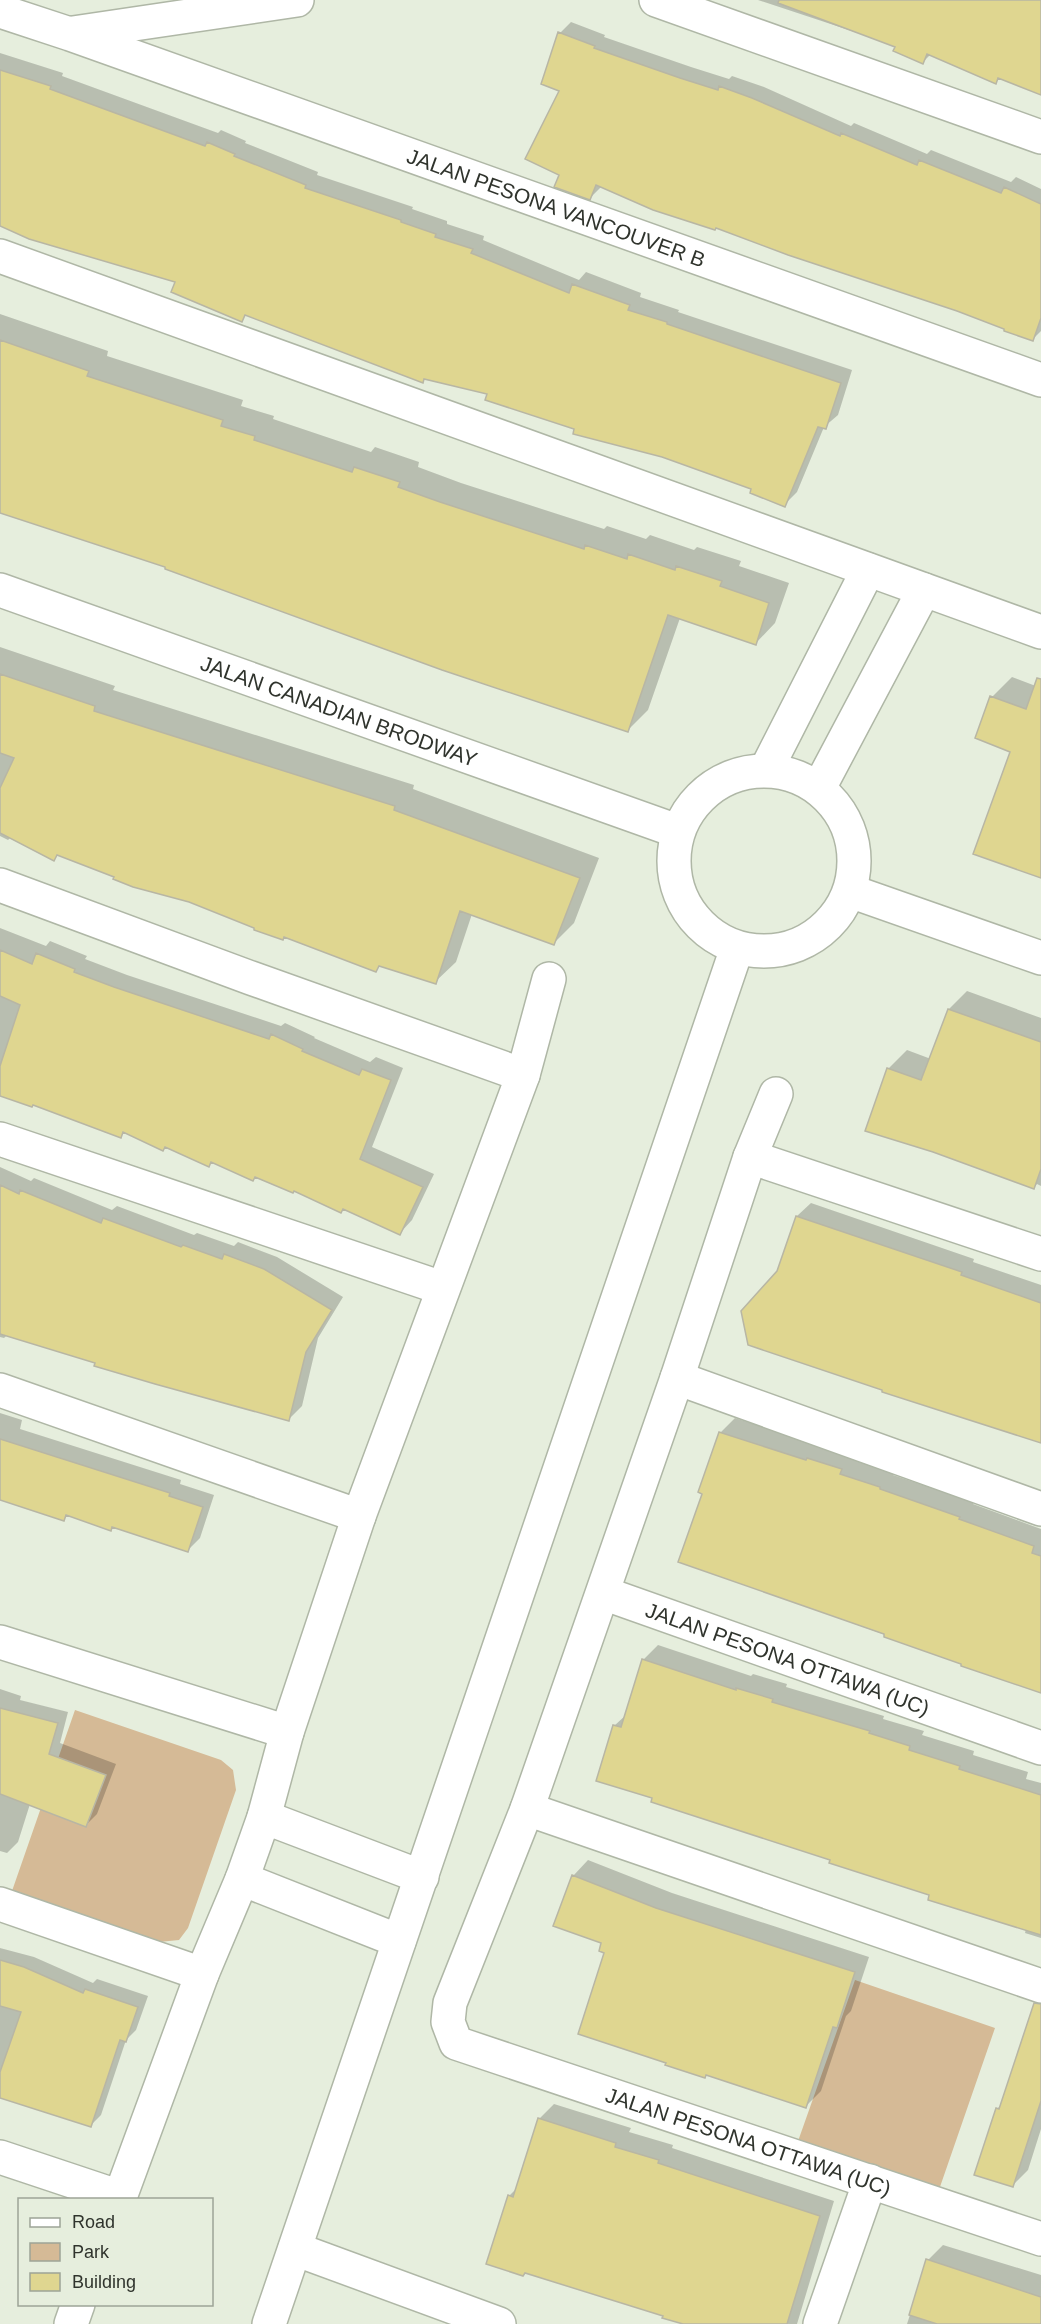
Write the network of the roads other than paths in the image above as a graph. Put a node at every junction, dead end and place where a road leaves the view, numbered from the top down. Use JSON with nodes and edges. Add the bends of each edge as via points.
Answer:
{"nodes":[{"id":1,"x":297,"y":0,"type":"edge"},
{"id":2,"x":656,"y":0,"type":"edge"},
{"id":3,"x":0,"y":11,"type":"edge"},
{"id":4,"x":70,"y":34,"type":"junction"},
{"id":5,"x":1041,"y":137,"type":"edge"},
{"id":6,"x":0,"y":256,"type":"edge"},
{"id":7,"x":1041,"y":380,"type":"edge"},
{"id":8,"x":868,"y":570,"type":"junction"},
{"id":9,"x":0,"y":590,"type":"edge"},
{"id":10,"x":924,"y":590,"type":"junction"},
{"id":11,"x":1041,"y":632,"type":"edge"},
{"id":12,"x":765,"y":770,"type":"junction"},
{"id":13,"x":819,"y":788,"type":"junction"},
{"id":14,"x":677,"y":831,"type":"junction"},
{"id":15,"x":0,"y":885,"type":"edge"},
{"id":16,"x":850,"y":891,"type":"junction"},
{"id":17,"x":737,"y":948,"type":"junction"},
{"id":18,"x":1041,"y":958,"type":"edge"},
{"id":19,"x":549,"y":979,"type":"dead end"},
{"id":20,"x":523,"y":1074,"type":"junction"},
{"id":21,"x":776,"y":1094,"type":"dead end"},
{"id":22,"x":0,"y":1139,"type":"edge"},
{"id":23,"x":750,"y":1157,"type":"junction"},
{"id":24,"x":1041,"y":1254,"type":"edge"},
{"id":25,"x":442,"y":1288,"type":"junction"},
{"id":26,"x":677,"y":1378,"type":"junction"},
{"id":27,"x":0,"y":1390,"type":"edge"},
{"id":28,"x":1041,"y":1509,"type":"edge"},
{"id":29,"x":359,"y":1516,"type":"junction"},
{"id":30,"x":603,"y":1593,"type":"junction"},
{"id":31,"x":0,"y":1642,"type":"edge"},
{"id":32,"x":287,"y":1732,"type":"junction"},
{"id":33,"x":1041,"y":1748,"type":"edge"},
{"id":34,"x":527,"y":1809,"type":"junction"},
{"id":35,"x":264,"y":1817,"type":"junction"},
{"id":36,"x":422,"y":1877,"type":"junction"},
{"id":37,"x":242,"y":1879,"type":"junction"},
{"id":38,"x":0,"y":1904,"type":"edge"},
{"id":39,"x":399,"y":1941,"type":"junction"},
{"id":40,"x":202,"y":1974,"type":"junction"},
{"id":41,"x":1041,"y":1986,"type":"edge"},
{"id":42,"x":0,"y":2157,"type":"edge"},
{"id":43,"x":870,"y":2181,"type":"junction"},
{"id":44,"x":119,"y":2198,"type":"edge"},
{"id":45,"x":1041,"y":2239,"type":"edge"},
{"id":46,"x":295,"y":2248,"type":"junction"},
{"id":47,"x":77,"y":2306,"type":"edge"},
{"id":48,"x":71,"y":2324,"type":"edge"},
{"id":49,"x":269,"y":2324,"type":"edge"},
{"id":50,"x":499,"y":2324,"type":"edge"},
{"id":51,"x":820,"y":2324,"type":"edge"}],
"edges":[{"from":1,"to":4,"type":"street","name":"JALAN PESONA VANCOUVER B"},
{"from":2,"to":5,"type":"street"},
{"from":3,"to":4,"type":"street","name":"JALAN PESONA VANCOUVER B"},
{"from":4,"to":7,"type":"street","name":"JALAN PESONA VANCOUVER B"},
{"from":6,"to":8,"type":"street"},
{"from":8,"to":10,"type":"street"},
{"from":8,"to":12,"type":"street"},
{"from":9,"to":14,"type":"street","name":"JALAN CANADIAN BRODWAY"},
{"from":10,"to":11,"type":"street"},
{"from":10,"to":13,"type":"street"},
{"from":12,"to":13,"type":"street","via":[[794,775]]},
{"from":12,"to":14,"type":"street","via":[[737,774],[711,786],[690,806]]},
{"from":13,"to":16,"type":"street","via":[[839,809],[851,835],[855,863]]},
{"from":14,"to":17,"type":"street","via":[[672,860],[676,889],[690,914],[711,935]]},
{"from":15,"to":20,"type":"street"},
{"from":16,"to":17,"type":"street","via":[[837,916],[817,935],[792,947],[765,951]]},
{"from":16,"to":18,"type":"street"},
{"from":17,"to":36,"type":"street"},
{"from":19,"to":20,"type":"street"},
{"from":20,"to":25,"type":"street"},
{"from":21,"to":23,"type":"street"},
{"from":22,"to":25,"type":"street"},
{"from":23,"to":24,"type":"street"},
{"from":23,"to":26,"type":"street"},
{"from":25,"to":29,"type":"street"},
{"from":26,"to":28,"type":"street"},
{"from":26,"to":30,"type":"street"},
{"from":27,"to":29,"type":"street"},
{"from":29,"to":32,"type":"street"},
{"from":30,"to":33,"type":"street","name":"JALAN PESONA OTTAWA (UC)"},
{"from":30,"to":34,"type":"street"},
{"from":31,"to":32,"type":"street"},
{"from":32,"to":35,"type":"street"},
{"from":34,"to":41,"type":"street"},
{"from":34,"to":43,"type":"street","name":"JALAN PESONA OTTAWA (UC)","via":[[450,2003],[448,2022],[456,2043]]},
{"from":35,"to":36,"type":"street"},
{"from":35,"to":37,"type":"street"},
{"from":36,"to":39,"type":"street"},
{"from":37,"to":39,"type":"street"},
{"from":37,"to":40,"type":"street"},
{"from":38,"to":40,"type":"street"},
{"from":39,"to":46,"type":"street"},
{"from":40,"to":44,"type":"street"},
{"from":42,"to":44,"type":"street"},
{"from":43,"to":45,"type":"street","name":"JALAN PESONA OTTAWA (UC)"},
{"from":43,"to":51,"type":"street"},
{"from":46,"to":49,"type":"street"},
{"from":46,"to":50,"type":"street"},
{"from":47,"to":48,"type":"street"}]}
